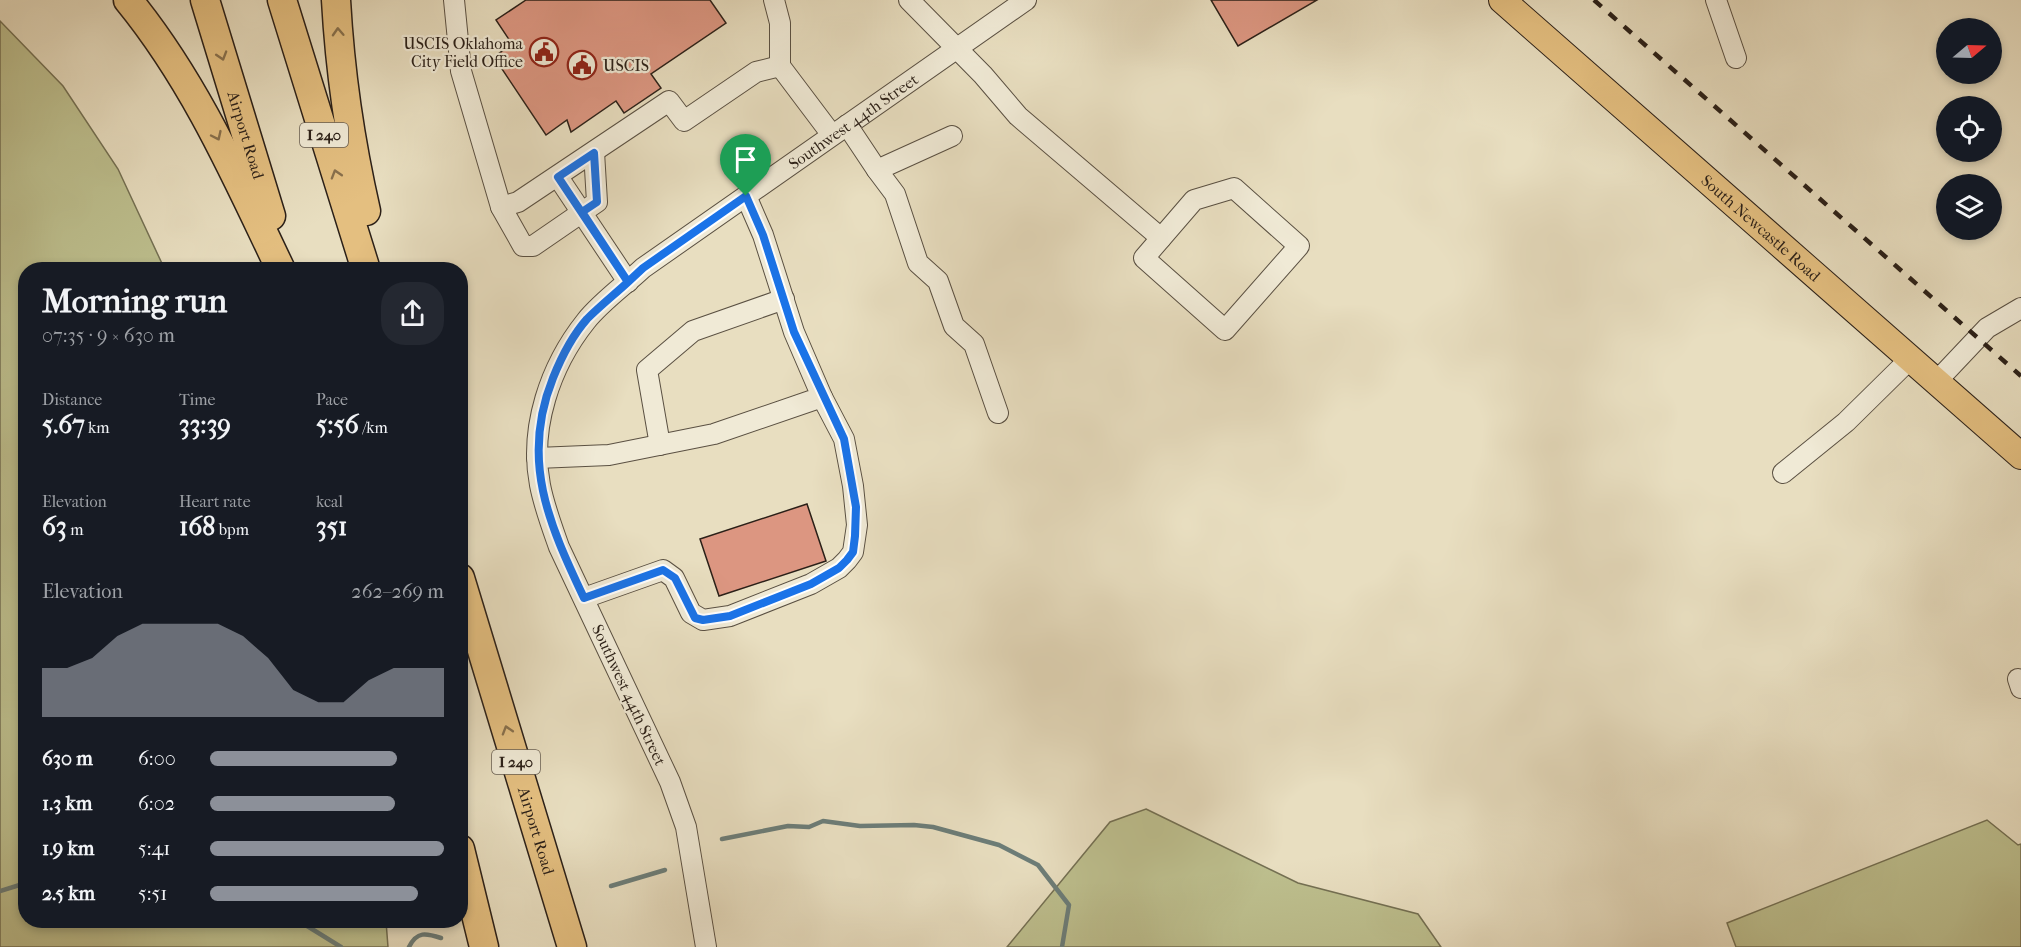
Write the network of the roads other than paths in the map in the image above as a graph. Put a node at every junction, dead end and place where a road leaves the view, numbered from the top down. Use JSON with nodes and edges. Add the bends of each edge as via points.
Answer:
{"nodes":[{"id":1,"x":128,"y":0,"type":"edge"},
{"id":2,"x":205,"y":0,"type":"edge"},
{"id":3,"x":282,"y":0,"type":"edge"},
{"id":4,"x":336,"y":0,"type":"edge"},
{"id":5,"x":454,"y":0,"type":"edge"},
{"id":6,"x":774,"y":0,"type":"edge"},
{"id":7,"x":909,"y":0,"type":"edge"},
{"id":8,"x":1026,"y":0,"type":"edge"},
{"id":9,"x":1502,"y":0,"type":"edge"},
{"id":10,"x":1716,"y":0,"type":"edge"},
{"id":11,"x":957,"y":48,"type":"junction"},
{"id":12,"x":1736,"y":58,"type":"dead end"},
{"id":13,"x":780,"y":66,"type":"junction"},
{"id":14,"x":840,"y":130,"type":"junction"},
{"id":15,"x":952,"y":136,"type":"dead end"},
{"id":16,"x":594,"y":153,"type":"junction"},
{"id":17,"x":877,"y":170,"type":"junction"},
{"id":18,"x":558,"y":177,"type":"junction"},
{"id":19,"x":746,"y":196,"type":"junction"},
{"id":20,"x":501,"y":207,"type":"junction"},
{"id":21,"x":582,"y":212,"type":"junction"},
{"id":22,"x":1161,"y":238,"type":"junction"},
{"id":23,"x":277,"y":262,"type":"edge"},
{"id":24,"x":286,"y":262,"type":"edge"},
{"id":25,"x":364,"y":262,"type":"edge"},
{"id":26,"x":377,"y":262,"type":"edge"},
{"id":27,"x":628,"y":282,"type":"junction"},
{"id":28,"x":784,"y":299,"type":"junction"},
{"id":29,"x":2021,"y":308,"type":"edge"},
{"id":30,"x":1910,"y":359,"type":"junction"},
{"id":31,"x":1936,"y":382,"type":"junction"},
{"id":32,"x":822,"y":397,"type":"junction"},
{"id":33,"x":998,"y":414,"type":"dead end"},
{"id":34,"x":660,"y":445,"type":"junction"},
{"id":35,"x":2021,"y":456,"type":"edge"},
{"id":36,"x":537,"y":459,"type":"junction"},
{"id":37,"x":1784,"y":473,"type":"dead end"},
{"id":38,"x":584,"y":598,"type":"junction"},
{"id":39,"x":468,"y":604,"type":"edge"},
{"id":40,"x":468,"y":882,"type":"edge"},
{"id":41,"x":484,"y":947,"type":"edge"},
{"id":42,"x":572,"y":947,"type":"edge"},
{"id":43,"x":706,"y":947,"type":"edge"}],
"edges":[{"from":1,"to":23,"type":"highway","one_way":true,"via":[[184,76]]},
{"from":2,"to":24,"type":"highway","name":"Airport Road","one_way":true},
{"from":25,"to":3,"type":"highway","number":"I 240","one_way":true},
{"from":26,"to":4,"type":"highway","one_way":true,"via":[[354,161],[340,65]]},
{"from":5,"to":20,"type":"street","via":[[461,70]]},
{"from":6,"to":13,"type":"street","via":[[780,23]]},
{"from":7,"to":11,"type":"street"},
{"from":8,"to":11,"type":"street","name":"Southwest 44th Street"},
{"from":9,"to":30,"type":"main road","name":"South Newcastle Road"},
{"from":10,"to":12,"type":"street"},
{"from":11,"to":14,"type":"street","name":"Southwest 44th Street"},
{"from":11,"to":22,"type":"street","via":[[1018,116]]},
{"from":13,"to":14,"type":"street"},
{"from":13,"to":16,"type":"street","via":[[756,72],[684,121],[669,101]]},
{"from":14,"to":17,"type":"street"},
{"from":14,"to":19,"type":"street","name":"Southwest 44th Street"},
{"from":15,"to":17,"type":"street"},
{"from":16,"to":18,"type":"street"},
{"from":16,"to":21,"type":"street","via":[[597,202]]},
{"from":17,"to":33,"type":"street","via":[[895,194],[918,263],[938,281],[954,326],[974,344]]},
{"from":18,"to":20,"type":"street","via":[[519,202]]},
{"from":18,"to":21,"type":"street"},
{"from":19,"to":27,"type":"street","name":"Southwest 44th Street"},
{"from":19,"to":28,"type":"street"},
{"from":20,"to":21,"type":"street","via":[[523,246],[533,246]]},
{"from":21,"to":27,"type":"street"},
{"from":22,"to":22,"type":"street","via":[[1194,200],[1234,188],[1299,246],[1225,330],[1144,258]]},
{"from":27,"to":36,"type":"street","name":"Southwest 44th Street","via":[[587,320],[561,356],[546,393]]},
{"from":28,"to":32,"type":"street"},
{"from":28,"to":34,"type":"street","via":[[693,331],[647,370]]},
{"from":29,"to":31,"type":"street","via":[[1987,328]]},
{"from":30,"to":31,"type":"main road","name":"South Newcastle Road"},
{"from":30,"to":37,"type":"street","via":[[1846,422]]},
{"from":31,"to":35,"type":"main road","name":"South Newcastle Road"},
{"from":32,"to":34,"type":"street","via":[[714,434]]},
{"from":32,"to":38,"type":"street","via":[[844,439],[856,507],[853,552],[839,568],[811,584],[730,616],[703,620],[691,613],[675,578],[663,570]]},
{"from":34,"to":36,"type":"street","via":[[609,455]]},
{"from":36,"to":38,"type":"street","name":"Southwest 44th Street","via":[[540,486],[553,528]]},
{"from":38,"to":43,"type":"street","name":"Southwest 44th Street","via":[[670,782],[686,827]]},
{"from":42,"to":39,"type":"highway","name":"Airport Road","number":"I 240","one_way":true},
{"from":40,"to":41,"type":"highway"}]}
